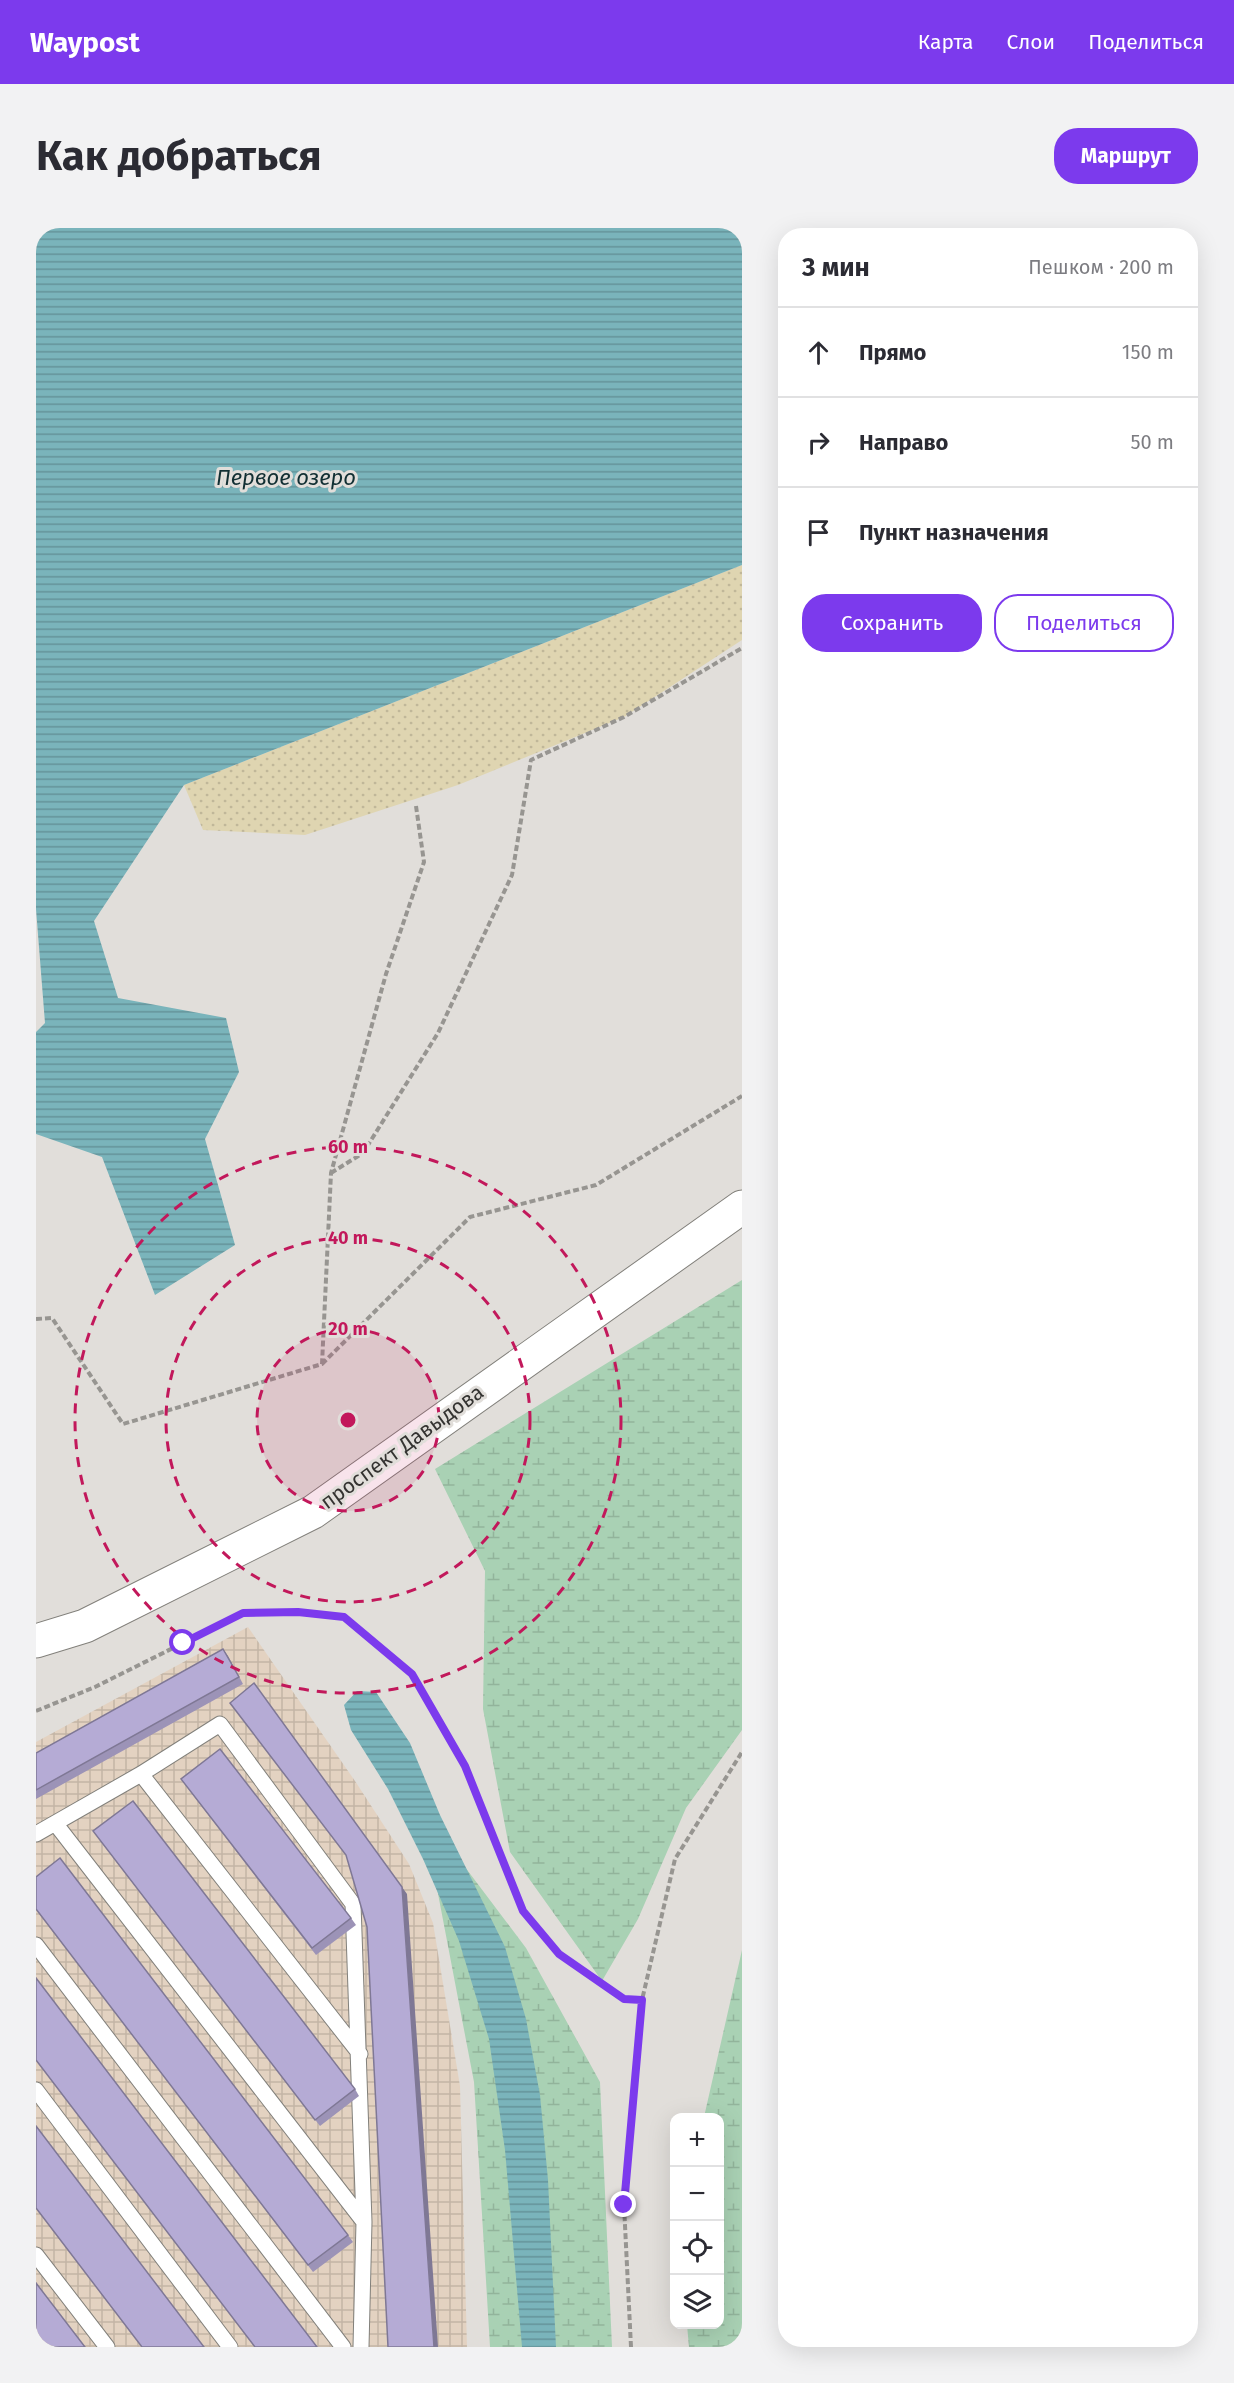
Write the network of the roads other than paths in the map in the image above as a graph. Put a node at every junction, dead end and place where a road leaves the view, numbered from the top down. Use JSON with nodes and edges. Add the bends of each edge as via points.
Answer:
{"nodes":[{"id":1,"x":742,"y":1207,"type":"edge"},
{"id":2,"x":36,"y":1641,"type":"edge"},
{"id":3,"x":141,"y":1774,"type":"junction"},
{"id":4,"x":55,"y":1823,"type":"junction"},
{"id":5,"x":36,"y":1834,"type":"edge"},
{"id":6,"x":36,"y":1945,"type":"edge"},
{"id":7,"x":360,"y":2054,"type":"junction"},
{"id":8,"x":36,"y":2091,"type":"edge"},
{"id":9,"x":364,"y":2222,"type":"junction"},
{"id":10,"x":36,"y":2255,"type":"edge"},
{"id":11,"x":106,"y":2347,"type":"edge"},
{"id":12,"x":230,"y":2347,"type":"edge"},
{"id":13,"x":343,"y":2347,"type":"edge"},
{"id":14,"x":361,"y":2347,"type":"edge"}],
"edges":[{"from":1,"to":2,"type":"street","name":"проспект Давыдова","via":[[313,1512],[85,1626]]},
{"from":3,"to":4,"type":"lane"},
{"from":3,"to":7,"type":"lane"},
{"from":3,"to":7,"type":"lane","via":[[220,1724],[353,1904]]},
{"from":4,"to":5,"type":"lane"},
{"from":4,"to":9,"type":"lane"},
{"from":6,"to":13,"type":"lane"},
{"from":7,"to":9,"type":"lane"},
{"from":8,"to":12,"type":"lane"},
{"from":9,"to":14,"type":"lane"},
{"from":10,"to":11,"type":"lane"}]}
